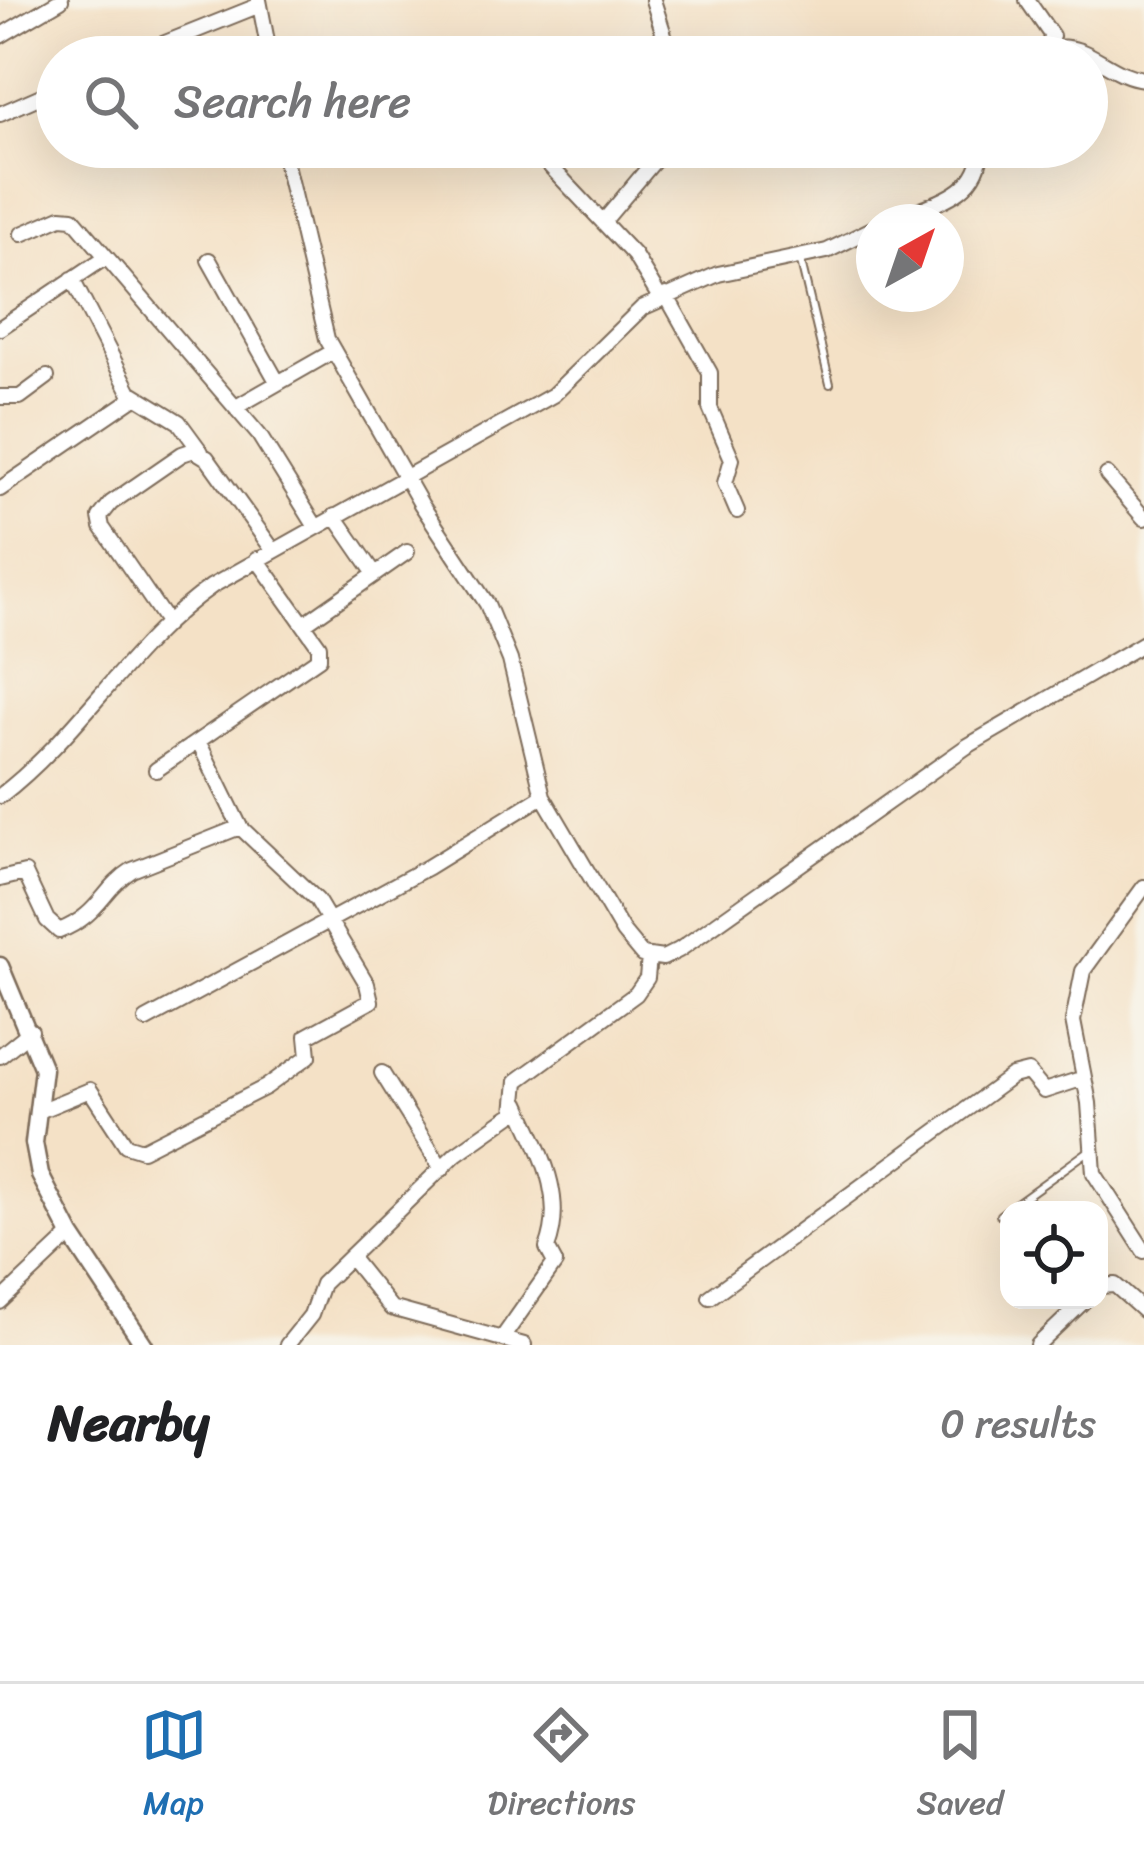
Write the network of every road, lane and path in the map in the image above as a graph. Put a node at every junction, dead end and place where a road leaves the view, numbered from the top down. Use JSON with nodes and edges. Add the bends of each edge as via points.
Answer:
{"nodes":[{"id":1,"x":20,"y":0,"type":"edge"},
{"id":2,"x":61,"y":0,"type":"edge"},
{"id":3,"x":653,"y":0,"type":"edge"},
{"id":4,"x":259,"y":3,"type":"edge"},
{"id":5,"x":1036,"y":3,"type":"edge"},
{"id":6,"x":28,"y":19,"type":"junction"},
{"id":7,"x":0,"y":36,"type":"edge"},
{"id":8,"x":180,"y":36,"type":"edge"},
{"id":9,"x":266,"y":36,"type":"edge"},
{"id":10,"x":664,"y":36,"type":"edge"},
{"id":11,"x":1052,"y":36,"type":"edge"},
{"id":12,"x":1108,"y":63,"type":"edge"},
{"id":13,"x":1144,"y":79,"type":"edge"},
{"id":14,"x":36,"y":98,"type":"edge"},
{"id":15,"x":0,"y":114,"type":"edge"},
{"id":16,"x":287,"y":168,"type":"edge"},
{"id":17,"x":552,"y":168,"type":"edge"},
{"id":18,"x":649,"y":168,"type":"edge"},
{"id":19,"x":979,"y":168,"type":"edge"},
{"id":20,"x":932,"y":204,"type":"edge"},
{"id":21,"x":603,"y":222,"type":"junction"},
{"id":22,"x":22,"y":234,"type":"dead end"},
{"id":23,"x":856,"y":236,"type":"edge"},
{"id":24,"x":106,"y":257,"type":"junction"},
{"id":25,"x":800,"y":259,"type":"junction"},
{"id":26,"x":209,"y":260,"type":"dead end"},
{"id":27,"x":72,"y":280,"type":"junction"},
{"id":28,"x":663,"y":296,"type":"junction"},
{"id":29,"x":0,"y":328,"type":"edge"},
{"id":30,"x":334,"y":351,"type":"junction"},
{"id":31,"x":47,"y":377,"type":"dead end"},
{"id":32,"x":278,"y":383,"type":"junction"},
{"id":33,"x":830,"y":384,"type":"dead end"},
{"id":34,"x":0,"y":397,"type":"edge"},
{"id":35,"x":135,"y":397,"type":"junction"},
{"id":36,"x":236,"y":407,"type":"junction"},
{"id":37,"x":201,"y":452,"type":"junction"},
{"id":38,"x":1107,"y":475,"type":"dead end"},
{"id":39,"x":406,"y":477,"type":"junction"},
{"id":40,"x":0,"y":489,"type":"edge"},
{"id":41,"x":736,"y":511,"type":"dead end"},
{"id":42,"x":335,"y":516,"type":"junction"},
{"id":43,"x":1144,"y":518,"type":"edge"},
{"id":44,"x":316,"y":527,"type":"junction"},
{"id":45,"x":273,"y":550,"type":"junction"},
{"id":46,"x":406,"y":552,"type":"dead end"},
{"id":47,"x":257,"y":559,"type":"junction"},
{"id":48,"x":375,"y":574,"type":"junction"},
{"id":49,"x":167,"y":622,"type":"junction"},
{"id":50,"x":304,"y":624,"type":"junction"},
{"id":51,"x":1144,"y":643,"type":"edge"},
{"id":52,"x":198,"y":741,"type":"junction"},
{"id":53,"x":155,"y":770,"type":"dead end"},
{"id":54,"x":0,"y":796,"type":"edge"},
{"id":55,"x":543,"y":796,"type":"junction"},
{"id":56,"x":240,"y":827,"type":"junction"},
{"id":57,"x":0,"y":879,"type":"edge"},
{"id":58,"x":1144,"y":887,"type":"edge"},
{"id":59,"x":329,"y":917,"type":"junction"},
{"id":60,"x":649,"y":957,"type":"junction"},
{"id":61,"x":0,"y":965,"type":"edge"},
{"id":62,"x":146,"y":1021,"type":"dead end"},
{"id":63,"x":31,"y":1031,"type":"junction"},
{"id":64,"x":0,"y":1056,"type":"edge"},
{"id":65,"x":382,"y":1073,"type":"dead end"},
{"id":66,"x":1084,"y":1078,"type":"junction"},
{"id":67,"x":518,"y":1103,"type":"junction"},
{"id":68,"x":38,"y":1111,"type":"junction"},
{"id":69,"x":1093,"y":1148,"type":"junction"},
{"id":70,"x":442,"y":1169,"type":"junction"},
{"id":71,"x":1019,"y":1201,"type":"edge"},
{"id":72,"x":71,"y":1234,"type":"junction"},
{"id":73,"x":1144,"y":1251,"type":"edge"},
{"id":74,"x":350,"y":1257,"type":"junction"},
{"id":75,"x":1108,"y":1285,"type":"edge"},
{"id":76,"x":710,"y":1297,"type":"dead end"},
{"id":77,"x":0,"y":1302,"type":"edge"},
{"id":78,"x":1075,"y":1309,"type":"edge"},
{"id":79,"x":1144,"y":1311,"type":"edge"},
{"id":80,"x":502,"y":1336,"type":"junction"},
{"id":81,"x":144,"y":1345,"type":"edge"},
{"id":82,"x":287,"y":1345,"type":"edge"},
{"id":83,"x":524,"y":1345,"type":"edge"},
{"id":84,"x":1038,"y":1345,"type":"edge"}],
"edges":[{"from":1,"to":6,"type":"street"},
{"from":2,"to":6,"type":"street"},
{"from":3,"to":10,"type":"street"},
{"from":4,"to":8,"type":"street"},
{"from":4,"to":9,"type":"street"},
{"from":5,"to":11,"type":"street"},
{"from":6,"to":7,"type":"street"},
{"from":12,"to":13,"type":"street"},
{"from":14,"to":15,"type":"street"},
{"from":16,"to":30,"type":"street"},
{"from":17,"to":21,"type":"street"},
{"from":18,"to":21,"type":"street"},
{"from":19,"to":20,"type":"street","via":[[958,194]]},
{"from":21,"to":28,"type":"street"},
{"from":22,"to":24,"type":"street","via":[[68,216]]},
{"from":23,"to":25,"type":"street"},
{"from":24,"to":27,"type":"street"},
{"from":24,"to":36,"type":"street"},
{"from":25,"to":28,"type":"street","via":[[718,274]]},
{"from":25,"to":33,"type":"lane"},
{"from":26,"to":32,"type":"street"},
{"from":27,"to":29,"type":"street"},
{"from":27,"to":35,"type":"street"},
{"from":28,"to":39,"type":"street","via":[[553,395]]},
{"from":28,"to":41,"type":"street","via":[[710,373],[710,408],[730,452],[725,483]]},
{"from":30,"to":32,"type":"street"},
{"from":30,"to":39,"type":"street"},
{"from":31,"to":34,"type":"street","via":[[20,397]]},
{"from":32,"to":36,"type":"street"},
{"from":35,"to":37,"type":"street","via":[[179,422]]},
{"from":35,"to":40,"type":"street"},
{"from":36,"to":44,"type":"street"},
{"from":37,"to":45,"type":"street"},
{"from":37,"to":49,"type":"street","via":[[182,454],[100,517]]},
{"from":38,"to":43,"type":"street"},
{"from":39,"to":42,"type":"street"},
{"from":39,"to":55,"type":"street","via":[[497,624]]},
{"from":42,"to":44,"type":"street"},
{"from":42,"to":48,"type":"street"},
{"from":44,"to":45,"type":"street"},
{"from":45,"to":47,"type":"street"},
{"from":46,"to":48,"type":"street"},
{"from":47,"to":49,"type":"street"},
{"from":47,"to":50,"type":"street"},
{"from":48,"to":50,"type":"street"},
{"from":49,"to":54,"type":"street"},
{"from":50,"to":52,"type":"street","via":[[319,646],[316,663]]},
{"from":51,"to":60,"type":"street","via":[[966,747],[679,950]]},
{"from":52,"to":53,"type":"street"},
{"from":52,"to":56,"type":"street"},
{"from":55,"to":59,"type":"street"},
{"from":55,"to":60,"type":"street","via":[[623,932]]},
{"from":56,"to":57,"type":"street","via":[[132,870],[99,908],[59,932],[25,873]]},
{"from":56,"to":59,"type":"street"},
{"from":58,"to":66,"type":"street","via":[[1078,984],[1073,1021]]},
{"from":59,"to":62,"type":"street"},
{"from":59,"to":68,"type":"street","via":[[371,1001],[308,1036],[309,1056],[266,1087],[135,1151],[91,1090]]},
{"from":60,"to":67,"type":"street","via":[[640,990],[514,1084]]},
{"from":61,"to":63,"type":"street"},
{"from":63,"to":64,"type":"street"},
{"from":63,"to":68,"type":"street","via":[[43,1069]]},
{"from":65,"to":70,"type":"street"},
{"from":66,"to":69,"type":"street"},
{"from":66,"to":76,"type":"street","via":[[1044,1091],[1025,1070],[1012,1076]]},
{"from":67,"to":70,"type":"street"},
{"from":67,"to":80,"type":"street","via":[[552,1181],[547,1248],[555,1263]]},
{"from":68,"to":72,"type":"street","via":[[35,1156]]},
{"from":69,"to":71,"type":"lane"},
{"from":69,"to":73,"type":"street","via":[[1099,1185]]},
{"from":70,"to":74,"type":"street"},
{"from":72,"to":77,"type":"street"},
{"from":72,"to":81,"type":"street"},
{"from":74,"to":80,"type":"street","via":[[391,1308]]},
{"from":74,"to":82,"type":"street","via":[[322,1284]]},
{"from":75,"to":79,"type":"street"},
{"from":78,"to":84,"type":"street"},
{"from":80,"to":83,"type":"street"}]}
